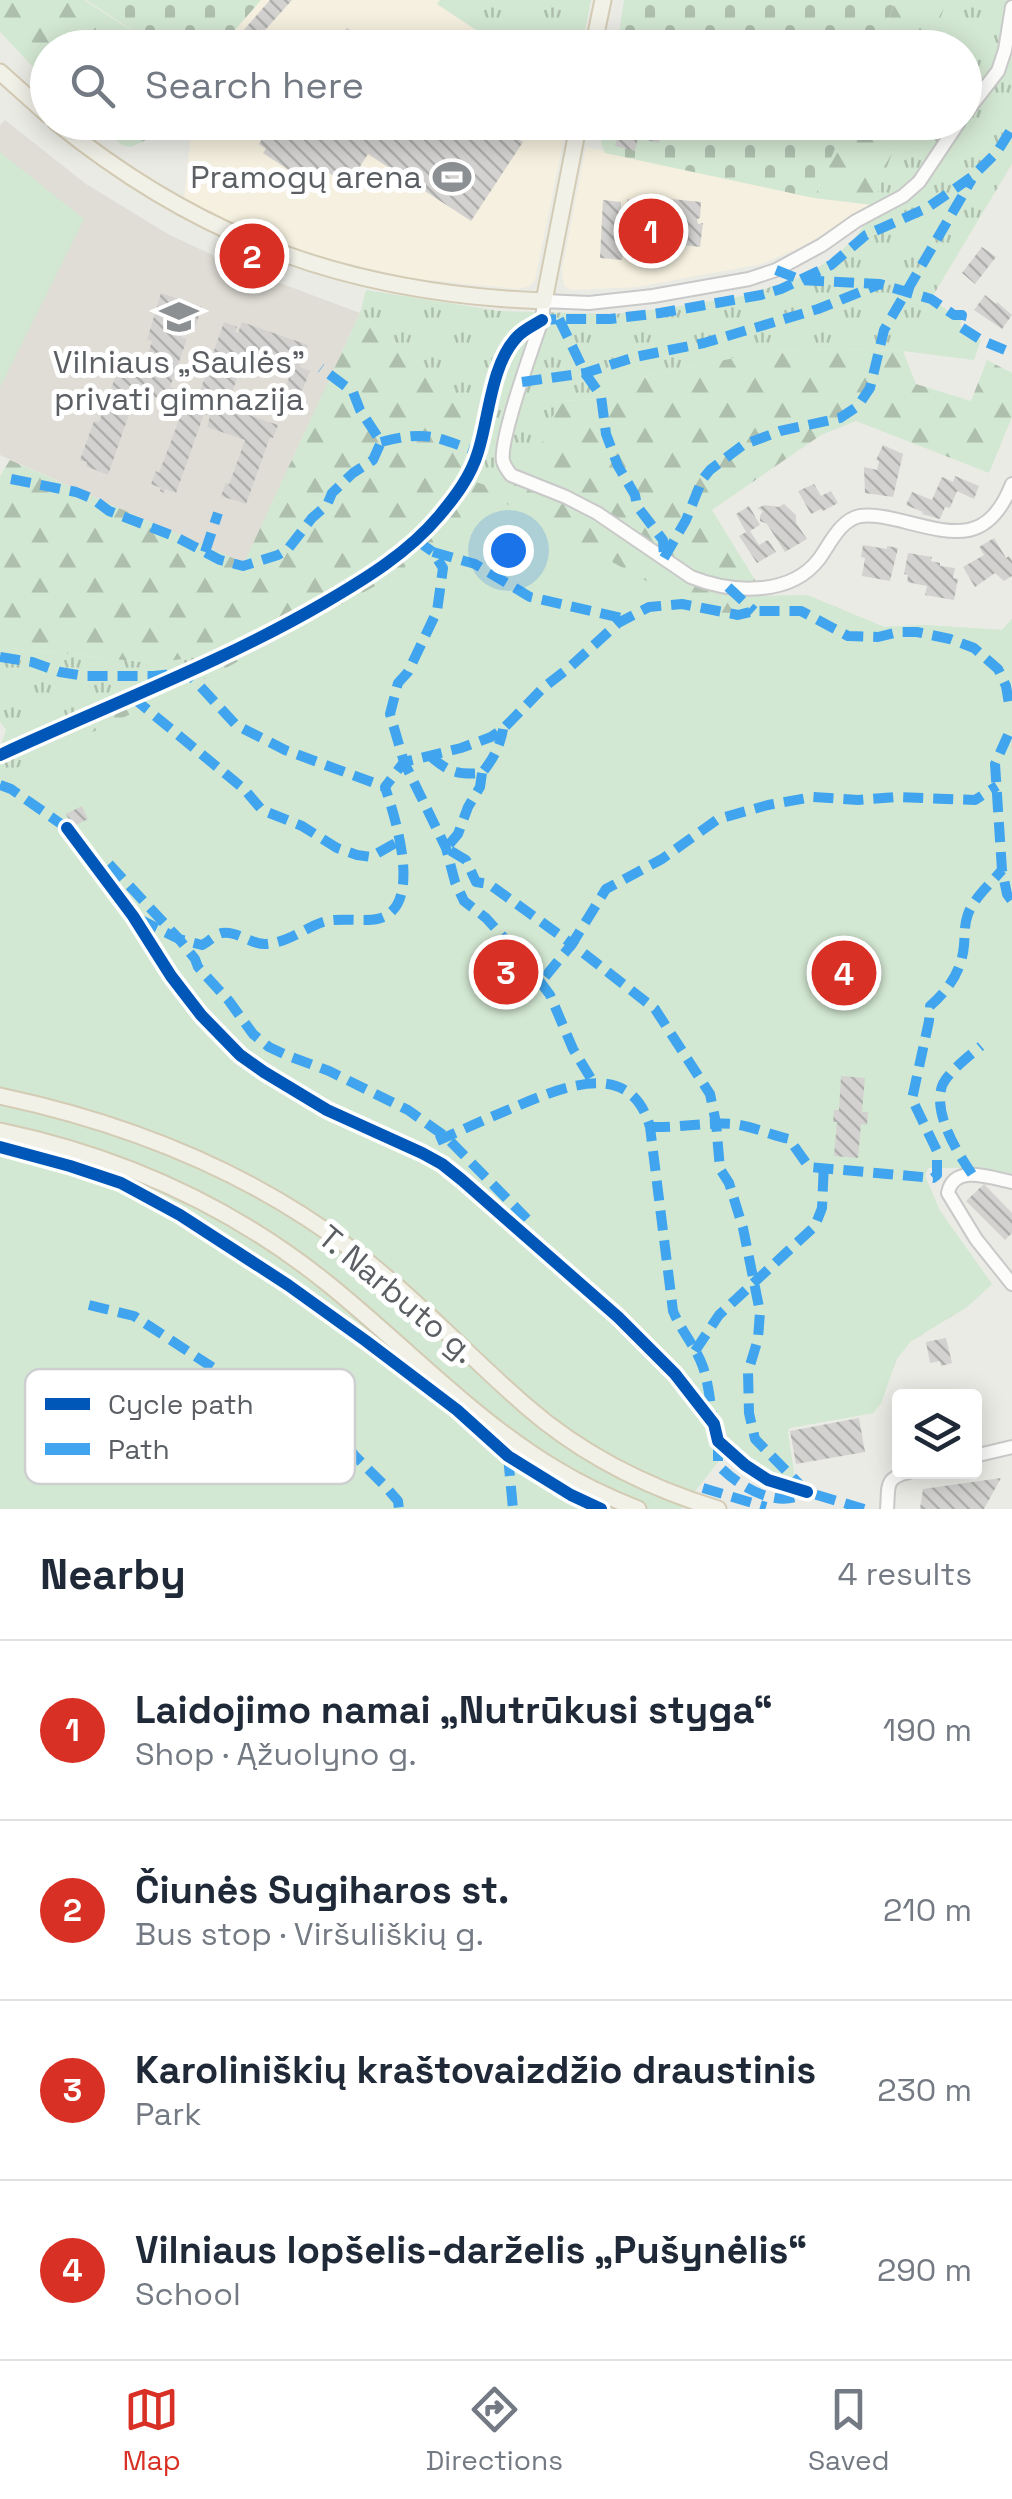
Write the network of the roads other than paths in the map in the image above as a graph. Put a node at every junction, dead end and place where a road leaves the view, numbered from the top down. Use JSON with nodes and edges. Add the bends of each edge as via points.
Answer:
{"nodes":[{"id":1,"x":602,"y":0,"type":"edge"},
{"id":2,"x":1012,"y":6,"type":"edge"},
{"id":3,"x":596,"y":30,"type":"edge"},
{"id":4,"x":4,"y":83,"type":"edge"},
{"id":5,"x":982,"y":92,"type":"edge"},
{"id":6,"x":30,"y":102,"type":"edge"},
{"id":7,"x":80,"y":140,"type":"edge"},
{"id":8,"x":576,"y":140,"type":"edge"},
{"id":9,"x":947,"y":140,"type":"edge"},
{"id":10,"x":544,"y":302,"type":"junction"},
{"id":11,"x":1012,"y":484,"type":"edge"},
{"id":12,"x":0,"y":1096,"type":"edge"},
{"id":13,"x":0,"y":1130,"type":"edge"},
{"id":14,"x":1012,"y":1182,"type":"edge"},
{"id":15,"x":1012,"y":1284,"type":"edge"},
{"id":16,"x":1012,"y":1448,"type":"edge"},
{"id":17,"x":982,"y":1454,"type":"edge"},
{"id":18,"x":892,"y":1479,"type":"edge"},
{"id":19,"x":638,"y":1509,"type":"edge"},
{"id":20,"x":718,"y":1509,"type":"edge"},
{"id":21,"x":887,"y":1509,"type":"edge"}],
"edges":[{"from":1,"to":3,"type":"main road"},
{"from":2,"to":5,"type":"street","via":[[1006,50]]},
{"from":4,"to":6,"type":"main road"},
{"from":7,"to":10,"type":"main road","via":[[136,181],[254,243],[396,285]]},
{"from":8,"to":10,"type":"main road"},
{"from":9,"to":10,"type":"street","via":[[903,196],[776,270],[653,296]]},
{"from":10,"to":11,"type":"street","via":[[506,436],[506,467],[597,513],[691,576],[728,587],[790,581],[858,516],[969,532],[995,513]]},
{"from":12,"to":20,"type":"main road","name":"T. Narbuto g.","via":[[156,1140],[253,1185],[351,1248],[573,1442],[617,1468]]},
{"from":13,"to":19,"type":"main road","name":"T. Narbuto g.","via":[[142,1172],[228,1215],[326,1282],[528,1451]]},
{"from":14,"to":15,"type":"street","via":[[972,1174],[954,1180],[948,1192]]},
{"from":16,"to":17,"type":"street"},
{"from":18,"to":21,"type":"street"}]}
